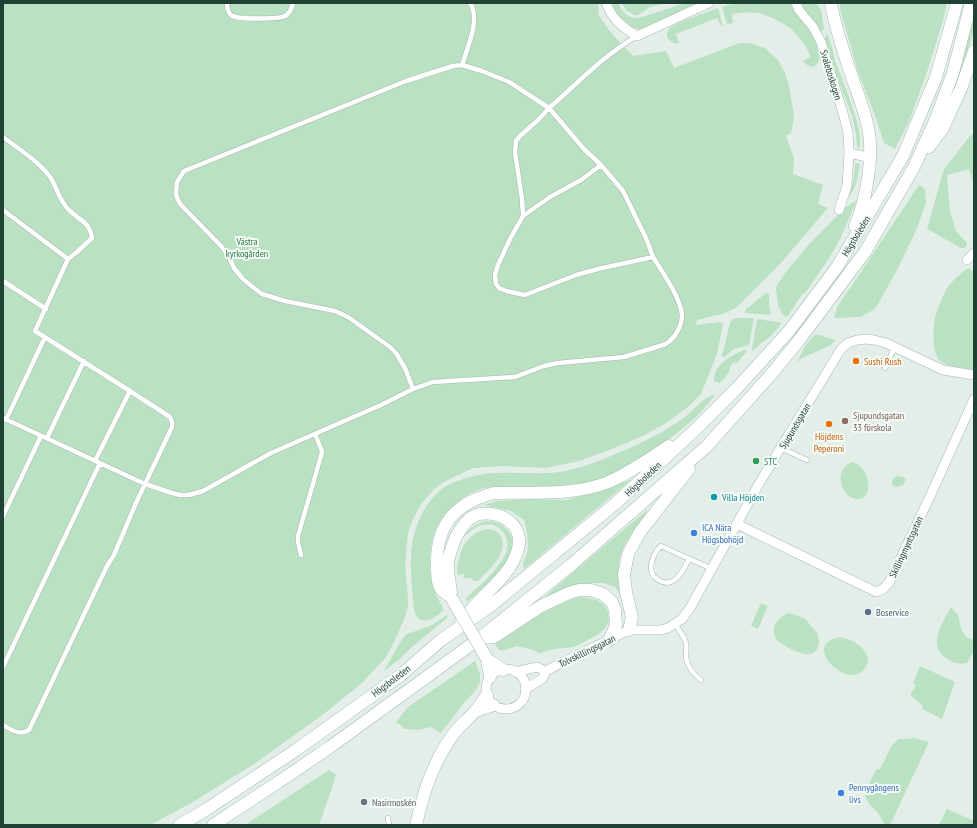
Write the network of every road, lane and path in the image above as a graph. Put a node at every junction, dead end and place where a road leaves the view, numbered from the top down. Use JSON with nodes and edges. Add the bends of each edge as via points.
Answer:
{"nodes":[{"id":1,"x":228,"y":3,"type":"edge"},
{"id":2,"x":293,"y":3,"type":"edge"},
{"id":3,"x":470,"y":3,"type":"edge"},
{"id":4,"x":606,"y":3,"type":"edge"},
{"id":5,"x":796,"y":3,"type":"edge"},
{"id":6,"x":831,"y":3,"type":"edge"},
{"id":7,"x":957,"y":3,"type":"edge"},
{"id":8,"x":971,"y":3,"type":"edge"},
{"id":9,"x":706,"y":4,"type":"edge"},
{"id":10,"x":638,"y":36,"type":"junction"},
{"id":11,"x":974,"y":50,"type":"edge"},
{"id":12,"x":462,"y":65,"type":"junction"},
{"id":13,"x":549,"y":108,"type":"junction"},
{"id":14,"x":3,"y":137,"type":"edge"},
{"id":15,"x":849,"y":153,"type":"junction"},
{"id":16,"x":870,"y":159,"type":"junction"},
{"id":17,"x":600,"y":165,"type":"junction"},
{"id":18,"x":914,"y":168,"type":"junction"},
{"id":19,"x":3,"y":210,"type":"edge"},
{"id":20,"x":839,"y":210,"type":"dead end"},
{"id":21,"x":523,"y":216,"type":"junction"},
{"id":22,"x":974,"y":252,"type":"edge"},
{"id":23,"x":653,"y":256,"type":"junction"},
{"id":24,"x":68,"y":259,"type":"junction"},
{"id":25,"x":967,"y":260,"type":"dead end"},
{"id":26,"x":837,"y":267,"type":"junction"},
{"id":27,"x":3,"y":281,"type":"edge"},
{"id":28,"x":46,"y":309,"type":"junction"},
{"id":29,"x":45,"y":337,"type":"junction"},
{"id":30,"x":895,"y":347,"type":"junction"},
{"id":31,"x":84,"y":362,"type":"junction"},
{"id":32,"x":885,"y":368,"type":"dead end"},
{"id":33,"x":974,"y":375,"type":"edge"},
{"id":34,"x":413,"y":389,"type":"junction"},
{"id":35,"x":130,"y":391,"type":"junction"},
{"id":36,"x":974,"y":399,"type":"edge"},
{"id":37,"x":5,"y":419,"type":"edge"},
{"id":38,"x":695,"y":430,"type":"junction"},
{"id":39,"x":315,"y":434,"type":"junction"},
{"id":40,"x":41,"y":436,"type":"junction"},
{"id":41,"x":47,"y":438,"type":"junction"},
{"id":42,"x":707,"y":446,"type":"junction"},
{"id":43,"x":781,"y":448,"type":"junction"},
{"id":44,"x":808,"y":460,"type":"dead end"},
{"id":45,"x":97,"y":462,"type":"junction"},
{"id":46,"x":145,"y":484,"type":"junction"},
{"id":47,"x":3,"y":516,"type":"edge"},
{"id":48,"x":737,"y":524,"type":"junction"},
{"id":49,"x":301,"y":555,"type":"dead end"},
{"id":50,"x":689,"y":558,"type":"junction"},
{"id":51,"x":712,"y":569,"type":"junction"},
{"id":52,"x":451,"y":597,"type":"junction"},
{"id":53,"x":675,"y":624,"type":"junction"},
{"id":54,"x":628,"y":630,"type":"junction"},
{"id":55,"x":480,"y":638,"type":"junction"},
{"id":56,"x":441,"y":640,"type":"junction"},
{"id":57,"x":609,"y":640,"type":"junction"},
{"id":58,"x":487,"y":659,"type":"junction"},
{"id":59,"x":3,"y":667,"type":"edge"},
{"id":60,"x":509,"y":671,"type":"junction"},
{"id":61,"x":546,"y":672,"type":"junction"},
{"id":62,"x":490,"y":677,"type":"junction"},
{"id":63,"x":701,"y":680,"type":"dead end"},
{"id":64,"x":525,"y":690,"type":"junction"},
{"id":65,"x":490,"y":700,"type":"junction"},
{"id":66,"x":3,"y":725,"type":"edge"},
{"id":67,"x":388,"y":818,"type":"dead end"},
{"id":68,"x":180,"y":825,"type":"edge"},
{"id":69,"x":213,"y":825,"type":"edge"},
{"id":70,"x":389,"y":825,"type":"edge"},
{"id":71,"x":416,"y":825,"type":"edge"}],
"edges":[{"from":1,"to":2,"type":"lane","via":[[228,10],[240,18],[283,16],[291,10]]},
{"from":3,"to":12,"type":"lane","via":[[473,6],[475,23]]},
{"from":4,"to":10,"type":"street","via":[[619,24]]},
{"from":5,"to":15,"type":"street","name":"Svaleboskogen","via":[[821,42],[843,113]]},
{"from":6,"to":16,"type":"main road","via":[[842,47],[867,120]]},
{"from":7,"to":26,"type":"main road","name":"Högsboleden","via":[[936,77],[903,156]]},
{"from":8,"to":18,"type":"main road","name":"Högsboleden","via":[[953,73]]},
{"from":9,"to":10,"type":"street"},
{"from":10,"to":13,"type":"lane","via":[[594,68]]},
{"from":11,"to":18,"type":"main road","via":[[962,86],[943,128]]},
{"from":12,"to":13,"type":"lane","via":[[509,82]]},
{"from":12,"to":34,"type":"lane","via":[[406,81],[224,154],[184,171],[177,182],[176,194],[181,205],[222,247],[243,279],[262,294],[296,304],[335,311],[348,317],[390,346],[405,368]]},
{"from":13,"to":17,"type":"lane"},
{"from":13,"to":21,"type":"lane","via":[[516,141],[515,152]]},
{"from":14,"to":24,"type":"lane","via":[[44,170],[56,187],[61,200],[85,223],[91,233],[92,238]]},
{"from":15,"to":16,"type":"street"},
{"from":15,"to":20,"type":"street","name":"Svaleboskogen","via":[[847,186]]},
{"from":16,"to":26,"type":"main road","via":[[859,217]]},
{"from":17,"to":21,"type":"lane","via":[[581,180]]},
{"from":17,"to":23,"type":"lane","via":[[623,191]]},
{"from":18,"to":42,"type":"main road","name":"Högsboleden","via":[[865,252],[796,345]]},
{"from":19,"to":24,"type":"lane"},
{"from":21,"to":23,"type":"lane","via":[[503,253],[495,275],[499,288],[513,293],[525,296],[598,268]]},
{"from":22,"to":25,"type":"street"},
{"from":23,"to":34,"type":"lane","via":[[671,287],[682,315],[679,329],[666,344],[624,357],[544,366],[515,377],[433,382]]},
{"from":24,"to":28,"type":"lane"},
{"from":26,"to":38,"type":"main road","name":"Högsboleden","via":[[789,331]]},
{"from":27,"to":28,"type":"lane"},
{"from":28,"to":29,"type":"lane","via":[[35,331]]},
{"from":29,"to":31,"type":"lane"},
{"from":29,"to":37,"type":"lane"},
{"from":30,"to":32,"type":"lane"},
{"from":30,"to":33,"type":"street","name":"Sjupundsgatan","via":[[943,370]]},
{"from":30,"to":43,"type":"street","name":"Sjupundsgatan","via":[[866,339],[848,343],[841,349]]},
{"from":31,"to":35,"type":"lane"},
{"from":31,"to":41,"type":"lane"},
{"from":34,"to":39,"type":"lane"},
{"from":35,"to":45,"type":"lane"},
{"from":35,"to":46,"type":"lane","via":[[170,417],[172,422]]},
{"from":36,"to":48,"type":"street","name":"Skillingmyntsgatan","via":[[889,583],[883,589],[876,592]]},
{"from":37,"to":40,"type":"lane"},
{"from":38,"to":52,"type":"main road","via":[[620,477],[604,484],[562,492],[494,493],[484,495],[459,509],[448,520],[439,540],[437,552],[438,581],[442,590]]},
{"from":38,"to":56,"type":"main road","name":"Högsboleden","via":[[610,508],[489,607]]},
{"from":39,"to":46,"type":"lane","via":[[271,453],[202,491],[189,495],[180,495]]},
{"from":39,"to":49,"type":"lane","via":[[322,451],[298,536]]},
{"from":40,"to":41,"type":"lane"},
{"from":40,"to":47,"type":"lane"},
{"from":41,"to":45,"type":"lane"},
{"from":42,"to":54,"type":"main road","via":[[640,532],[628,554],[624,575],[632,617]]},
{"from":42,"to":55,"type":"main road","name":"Högsboleden","via":[[571,565]]},
{"from":43,"to":44,"type":"lane"},
{"from":43,"to":48,"type":"street","name":"Sjupundsgatan"},
{"from":45,"to":46,"type":"lane"},
{"from":45,"to":59,"type":"lane"},
{"from":46,"to":66,"type":"lane","via":[[114,555],[29,730],[20,733]]},
{"from":48,"to":51,"type":"street","name":"Sjupundsgatan"},
{"from":50,"to":50,"type":"lane","via":[[661,546],[652,561],[653,574],[660,581],[672,582],[683,571]]},
{"from":50,"to":51,"type":"lane"},
{"from":51,"to":53,"type":"street","name":"Sjupundsgatan","via":[[690,608]]},
{"from":52,"to":56,"type":"main road","via":[[448,562],[460,529],[474,516],[481,514],[492,514],[508,520],[515,526],[519,540],[514,562]]},
{"from":52,"to":58,"type":"main road","bridge":true},
{"from":53,"to":54,"type":"street","name":"Sjupundsgatan","via":[[661,630]]},
{"from":53,"to":63,"type":"lane","via":[[686,645],[687,663]]},
{"from":54,"to":57,"type":"street","name":"Tolvskillingsgatan"},
{"from":55,"to":57,"type":"main road","via":[[494,637],[541,606],[569,593],[591,590],[603,594],[612,602],[615,610],[616,626]]},
{"from":55,"to":69,"type":"main road","name":"Högsboleden","via":[[330,747]]},
{"from":56,"to":68,"type":"main road","name":"Högsboleden","via":[[401,675],[296,750]]},
{"from":57,"to":61,"type":"street","name":"Tolvskillingsgatan"},
{"from":58,"to":60,"type":"main road"},
{"from":58,"to":62,"type":"main road"},
{"from":60,"to":61,"type":"street","via":[[537,667]]},
{"from":60,"to":62,"type":"street","via":[[497,672]]},
{"from":60,"to":64,"type":"street","via":[[523,680]]},
{"from":61,"to":64,"type":"street","name":"Tolvskillingsgatan","via":[[542,679]]},
{"from":62,"to":65,"type":"street","via":[[486,686]]},
{"from":64,"to":65,"type":"street","name":"Tolvskillingsgatan","via":[[522,700],[513,708],[502,709]]},
{"from":65,"to":71,"type":"main road","via":[[476,711],[444,748],[426,788]]},
{"from":67,"to":70,"type":"lane"}]}
